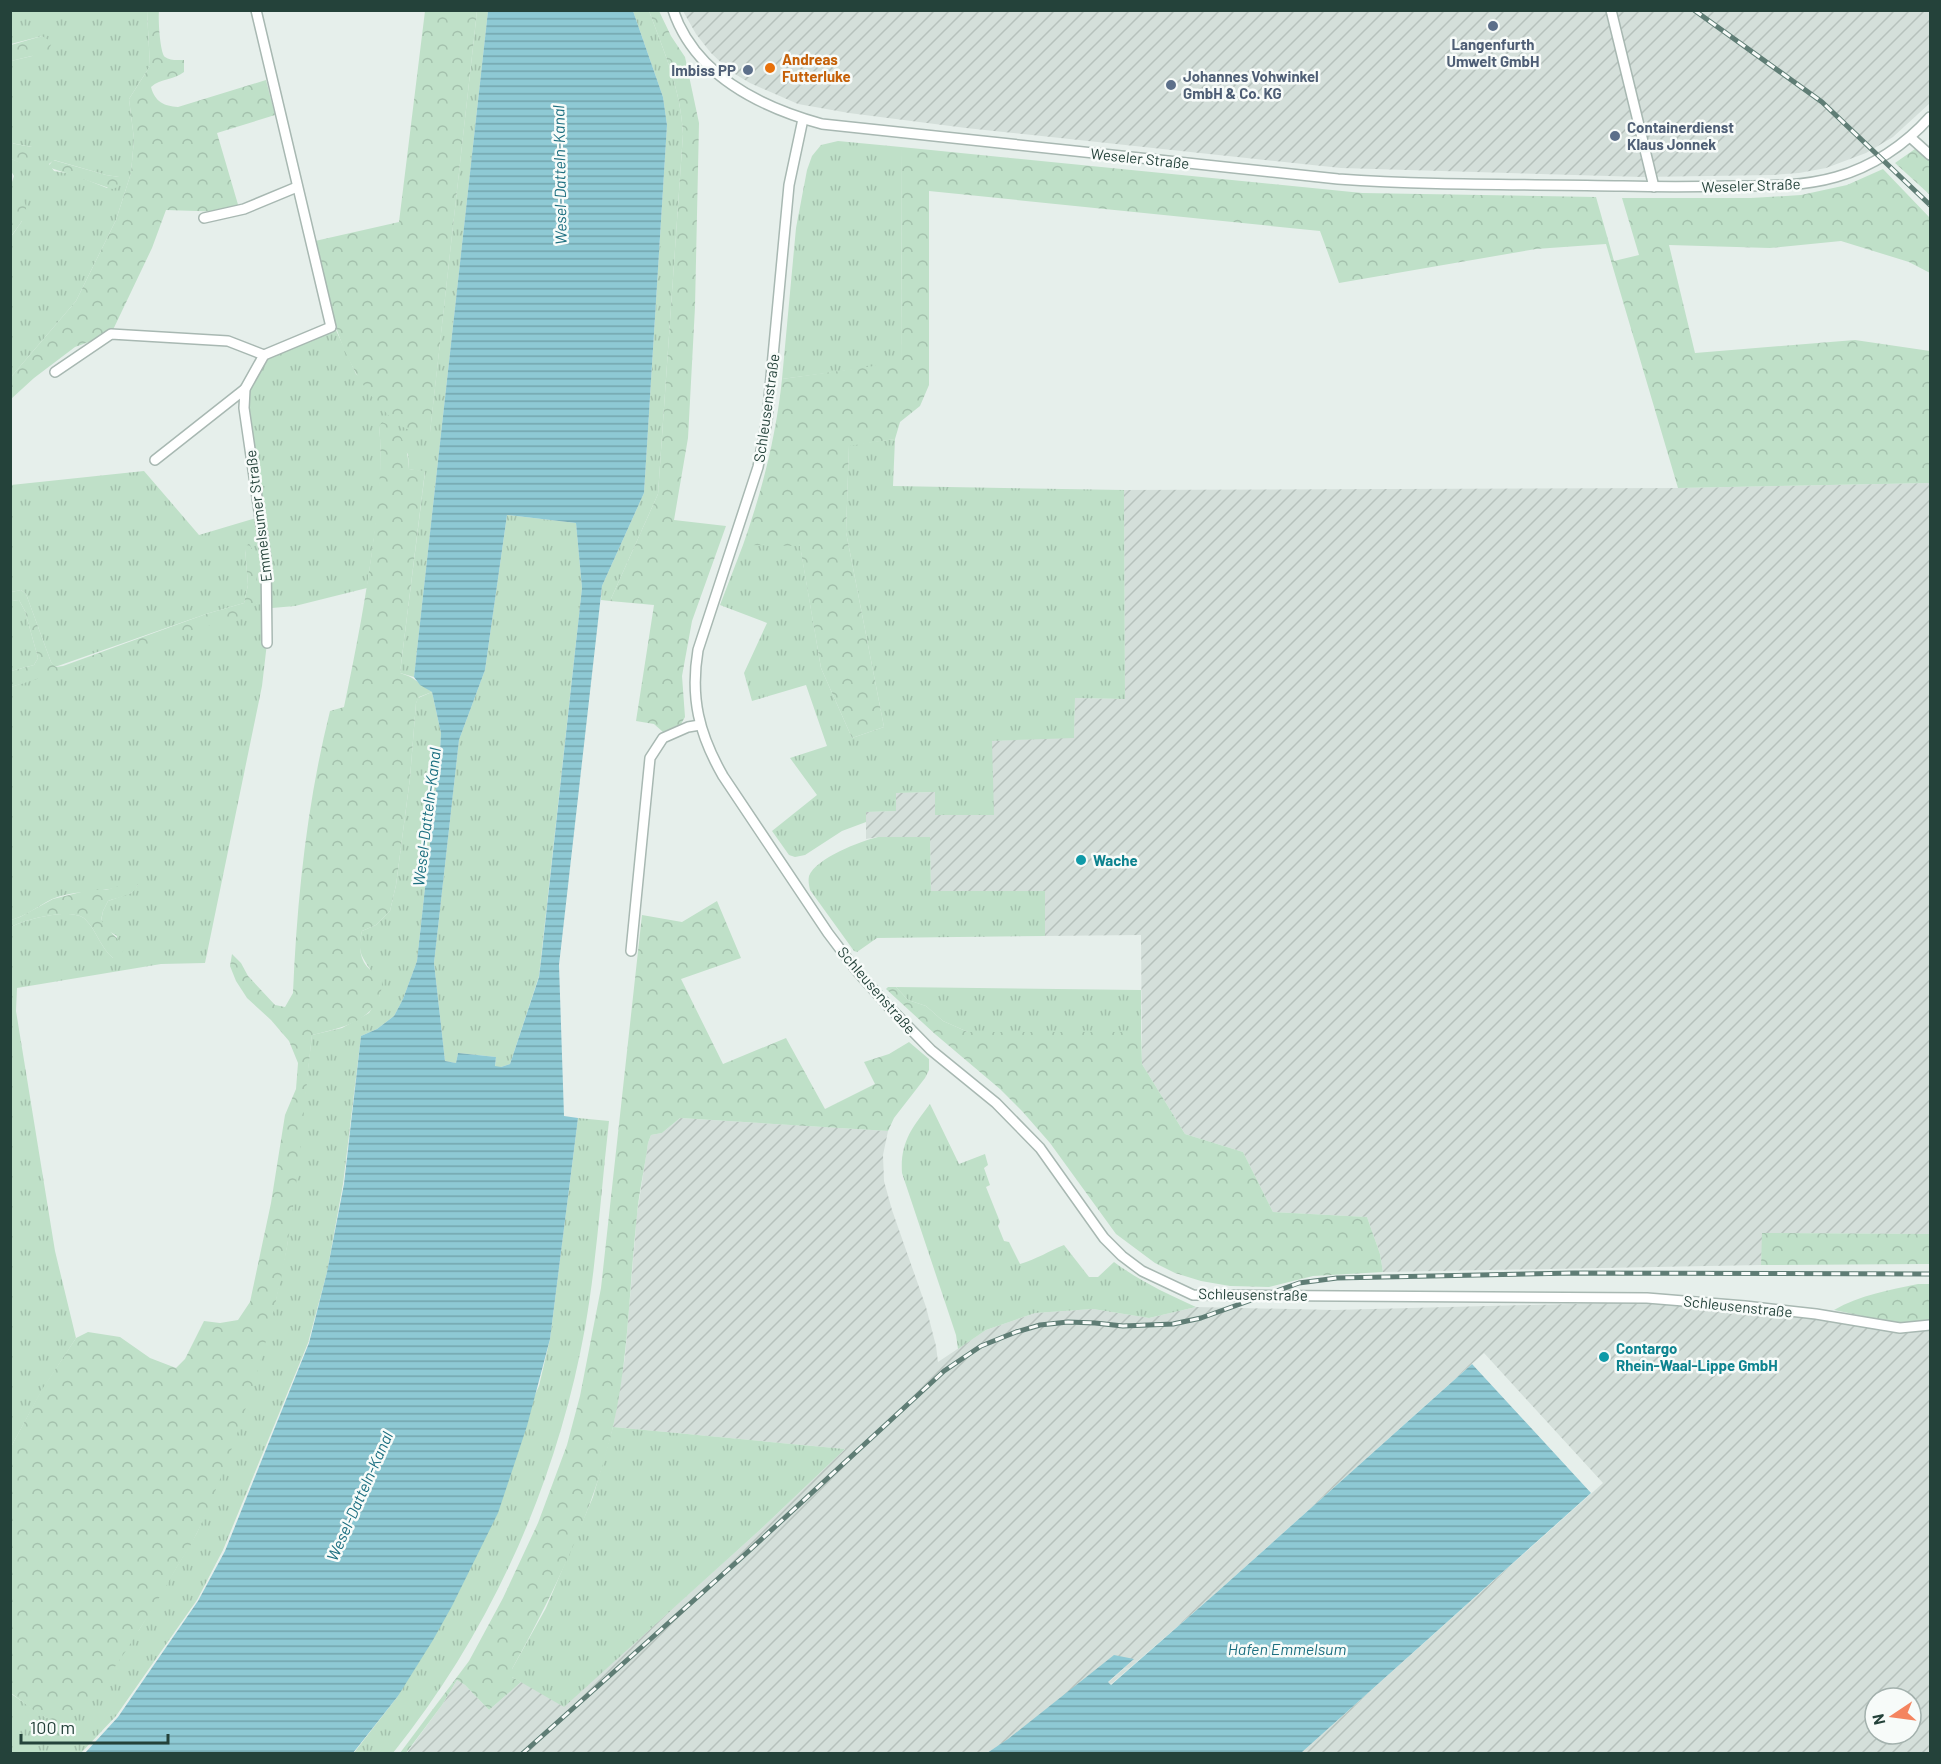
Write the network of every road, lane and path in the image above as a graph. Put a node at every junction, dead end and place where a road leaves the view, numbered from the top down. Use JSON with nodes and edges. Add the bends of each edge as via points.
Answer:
{"nodes":[{"id":1,"x":256,"y":10,"type":"edge"},
{"id":2,"x":673,"y":10,"type":"edge"},
{"id":3,"x":1611,"y":10,"type":"edge"},
{"id":4,"x":1930,"y":117,"type":"edge"},
{"id":5,"x":803,"y":119,"type":"junction"},
{"id":6,"x":1910,"y":137,"type":"junction"},
{"id":7,"x":1930,"y":154,"type":"edge"},
{"id":8,"x":297,"y":187,"type":"junction"},
{"id":9,"x":1654,"y":187,"type":"junction"},
{"id":10,"x":204,"y":218,"type":"dead end"},
{"id":11,"x":264,"y":355,"type":"junction"},
{"id":12,"x":55,"y":372,"type":"dead end"},
{"id":13,"x":245,"y":389,"type":"junction"},
{"id":14,"x":155,"y":460,"type":"dead end"},
{"id":15,"x":267,"y":643,"type":"dead end"},
{"id":16,"x":700,"y":725,"type":"junction"},
{"id":17,"x":631,"y":951,"type":"dead end"},
{"id":18,"x":1930,"y":1325,"type":"edge"}],
"edges":[{"from":1,"to":8,"type":"street"},
{"from":2,"to":5,"type":"street","name":"Weseler Straße","via":[[693,50],[713,71],[760,101]]},
{"from":3,"to":9,"type":"street"},
{"from":4,"to":6,"type":"street","name":"Weseler Straße"},
{"from":5,"to":9,"type":"street","name":"Weseler Straße","via":[[1338,179]]},
{"from":5,"to":16,"type":"street","name":"Schleusenstraße","via":[[789,185],[767,420],[758,467],[698,650],[694,676]]},
{"from":6,"to":7,"type":"street"},
{"from":6,"to":9,"type":"street","name":"Weseler Straße","via":[[1869,164],[1819,182],[1787,186]]},
{"from":8,"to":10,"type":"street","via":[[244,209]]},
{"from":8,"to":11,"type":"street","via":[[331,327]]},
{"from":11,"to":12,"type":"street","via":[[228,341],[111,334]]},
{"from":11,"to":13,"type":"street"},
{"from":13,"to":14,"type":"street"},
{"from":13,"to":15,"type":"street","name":"Emmelsumer Straße","via":[[244,408],[266,559]]},
{"from":16,"to":17,"type":"street","via":[[663,738],[650,758]]},
{"from":16,"to":18,"type":"street","name":"Schleusenstraße","via":[[723,776],[852,964],[931,1050],[996,1103],[1040,1148],[1104,1238],[1142,1271],[1193,1295],[1647,1298],[1808,1313],[1900,1328]]}]}
